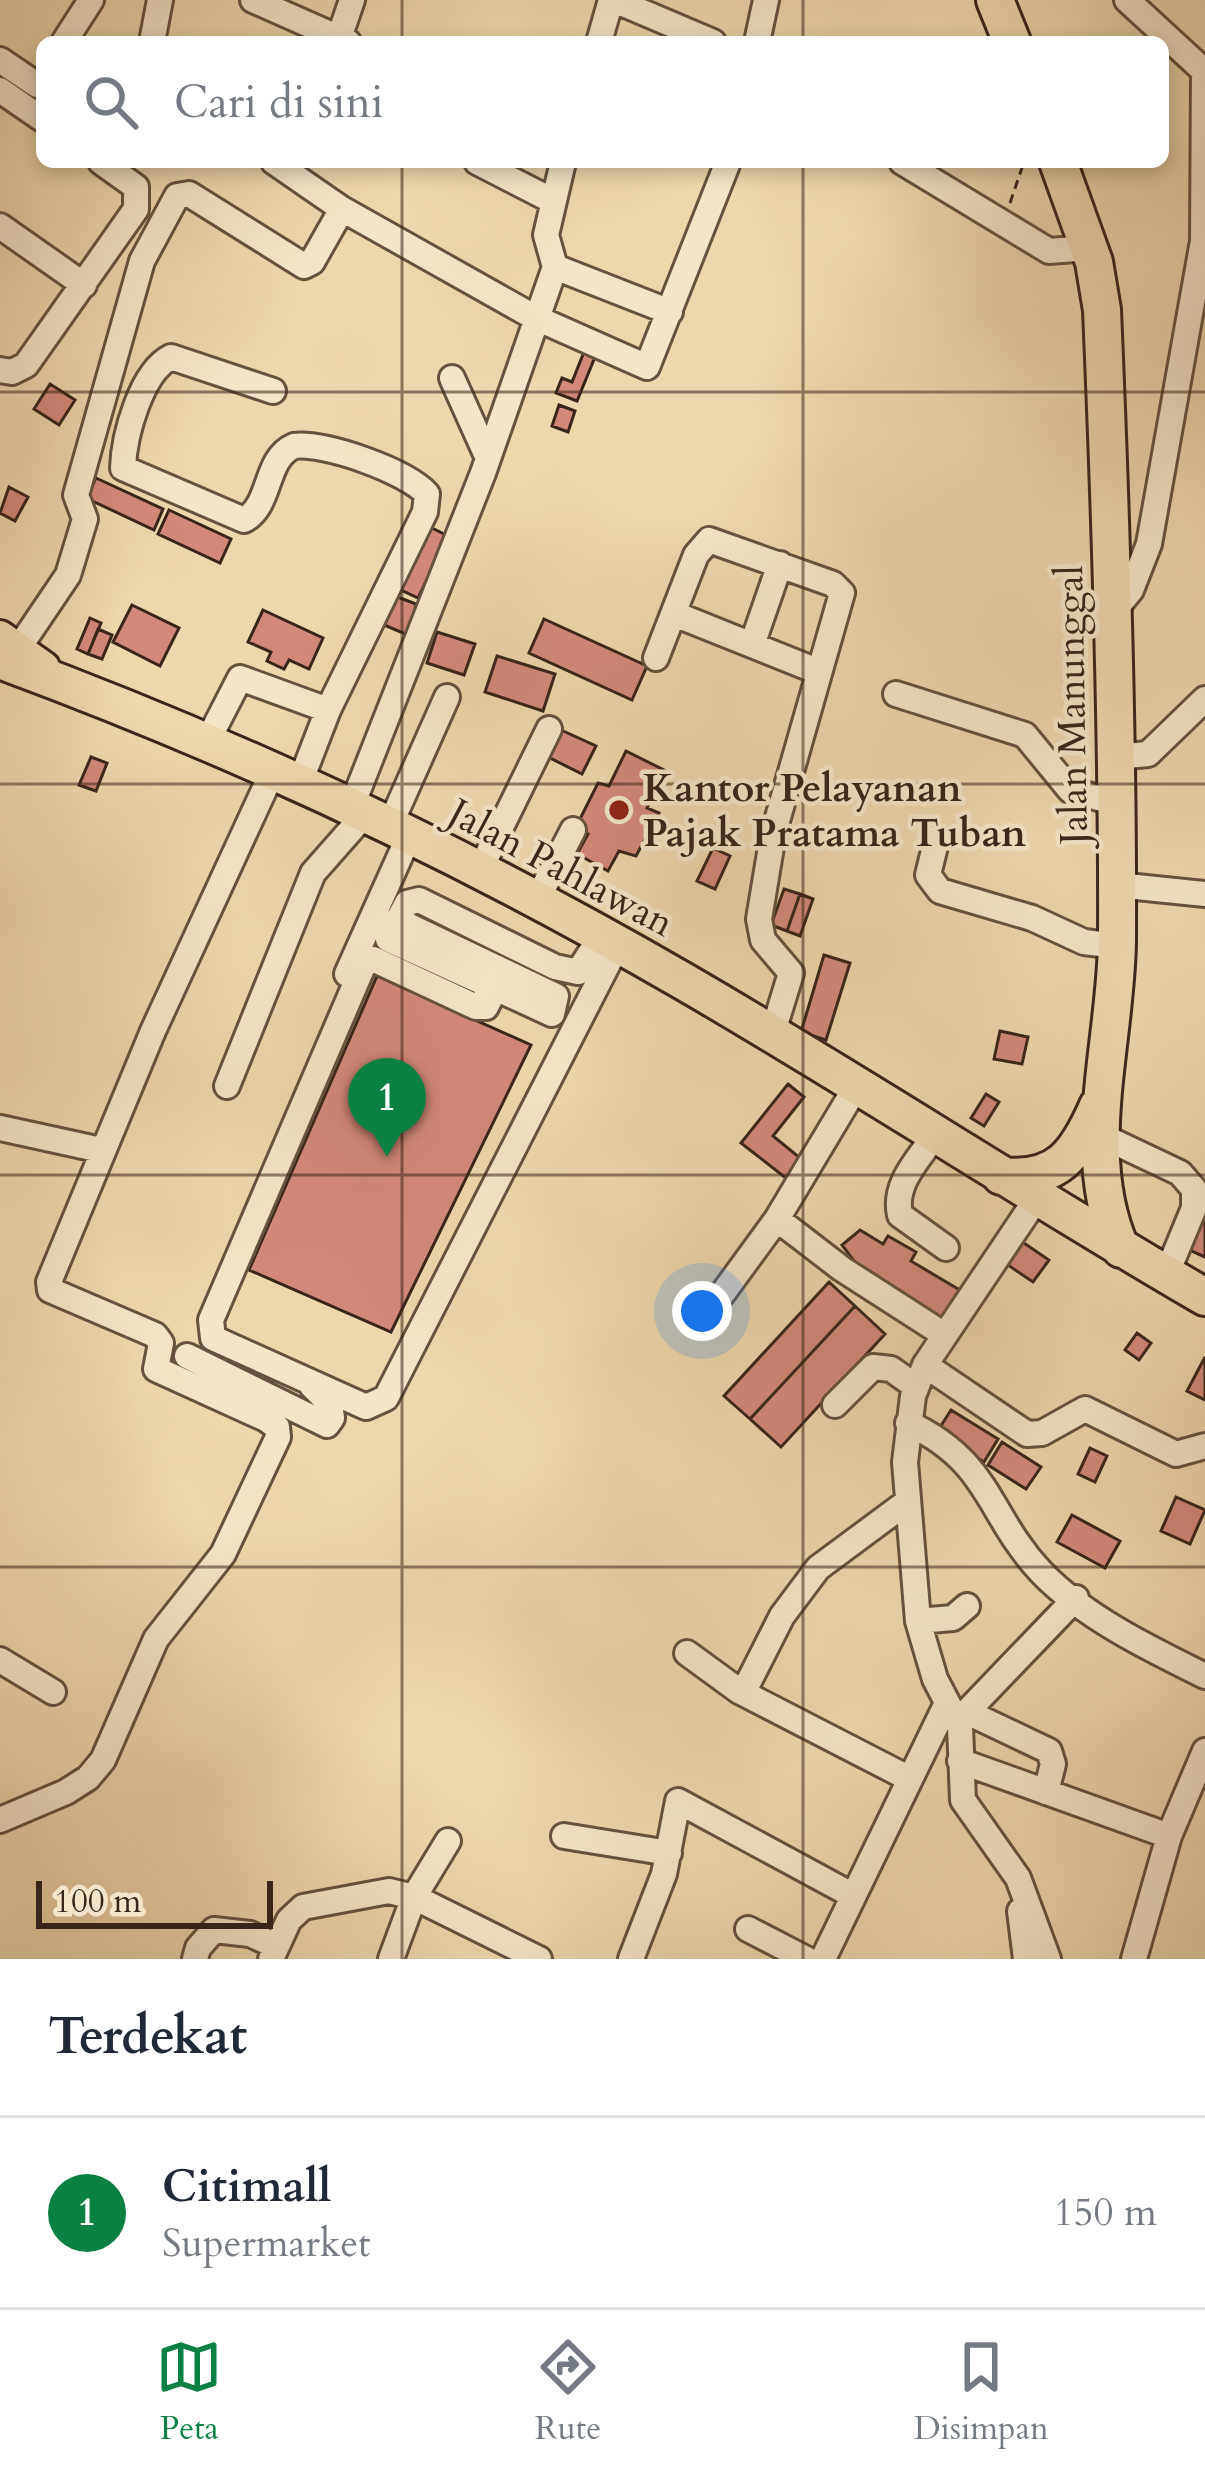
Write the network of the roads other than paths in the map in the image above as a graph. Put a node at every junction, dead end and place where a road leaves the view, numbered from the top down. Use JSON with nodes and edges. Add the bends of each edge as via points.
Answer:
{"nodes":[{"id":1,"x":92,"y":0,"type":"edge"},
{"id":2,"x":160,"y":0,"type":"edge"},
{"id":3,"x":253,"y":0,"type":"edge"},
{"id":4,"x":352,"y":0,"type":"edge"},
{"id":5,"x":766,"y":0,"type":"edge"},
{"id":6,"x":995,"y":0,"type":"edge"},
{"id":7,"x":1127,"y":0,"type":"edge"},
{"id":8,"x":624,"y":2,"type":"edge"},
{"id":9,"x":68,"y":36,"type":"edge"},
{"id":10,"x":153,"y":36,"type":"edge"},
{"id":11,"x":335,"y":36,"type":"edge"},
{"id":12,"x":345,"y":36,"type":"edge"},
{"id":13,"x":603,"y":36,"type":"edge"},
{"id":14,"x":700,"y":36,"type":"edge"},
{"id":15,"x":758,"y":36,"type":"edge"},
{"id":16,"x":1010,"y":36,"type":"edge"},
{"id":17,"x":1168,"y":36,"type":"edge"},
{"id":18,"x":1169,"y":37,"type":"edge"},
{"id":19,"x":0,"y":60,"type":"edge"},
{"id":20,"x":1204,"y":68,"type":"edge"},
{"id":21,"x":0,"y":90,"type":"edge"},
{"id":22,"x":36,"y":97,"type":"edge"},
{"id":23,"x":108,"y":168,"type":"edge"},
{"id":24,"x":283,"y":168,"type":"edge"},
{"id":25,"x":489,"y":168,"type":"edge"},
{"id":26,"x":561,"y":168,"type":"edge"},
{"id":27,"x":726,"y":168,"type":"edge"},
{"id":28,"x":911,"y":168,"type":"edge"},
{"id":29,"x":1060,"y":168,"type":"edge"},
{"id":30,"x":551,"y":200,"type":"junction"},
{"id":31,"x":342,"y":209,"type":"junction"},
{"id":32,"x":0,"y":226,"type":"edge"},
{"id":33,"x":1204,"y":241,"type":"edge"},
{"id":34,"x":1089,"y":248,"type":"junction"},
{"id":35,"x":555,"y":267,"type":"junction"},
{"id":36,"x":84,"y":285,"type":"junction"},
{"id":37,"x":670,"y":312,"type":"junction"},
{"id":38,"x":534,"y":317,"type":"junction"},
{"id":39,"x":0,"y":370,"type":"edge"},
{"id":40,"x":452,"y":378,"type":"dead end"},
{"id":41,"x":273,"y":391,"type":"dead end"},
{"id":42,"x":487,"y":456,"type":"junction"},
{"id":43,"x":780,"y":564,"type":"junction"},
{"id":44,"x":1113,"y":612,"type":"junction"},
{"id":45,"x":677,"y":615,"type":"junction"},
{"id":46,"x":752,"y":645,"type":"junction"},
{"id":47,"x":6,"y":649,"type":"edge"},
{"id":48,"x":656,"y":658,"type":"dead end"},
{"id":49,"x":817,"y":671,"type":"junction"},
{"id":50,"x":896,"y":694,"type":"dead end"},
{"id":51,"x":447,"y":697,"type":"dead end"},
{"id":52,"x":1205,"y":699,"type":"edge"},
{"id":53,"x":328,"y":710,"type":"junction"},
{"id":54,"x":549,"y":728,"type":"dead end"},
{"id":55,"x":206,"y":745,"type":"junction"},
{"id":56,"x":1116,"y":758,"type":"junction"},
{"id":57,"x":285,"y":779,"type":"junction"},
{"id":58,"x":1116,"y":803,"type":"junction"},
{"id":59,"x":379,"y":820,"type":"junction"},
{"id":60,"x":573,"y":830,"type":"dead end"},
{"id":61,"x":937,"y":838,"type":"dead end"},
{"id":62,"x":480,"y":870,"type":"junction"},
{"id":63,"x":1117,"y":886,"type":"junction"},
{"id":64,"x":1205,"y":894,"type":"edge"},
{"id":65,"x":537,"y":900,"type":"junction"},
{"id":66,"x":397,"y":920,"type":"junction"},
{"id":67,"x":610,"y":940,"type":"junction"},
{"id":68,"x":1117,"y":946,"type":"junction"},
{"id":69,"x":366,"y":954,"type":"junction"},
{"id":70,"x":485,"y":986,"type":"junction"},
{"id":71,"x":772,"y":1035,"type":"junction"},
{"id":72,"x":1105,"y":1085,"type":"junction"},
{"id":73,"x":227,"y":1086,"type":"dead end"},
{"id":74,"x":856,"y":1087,"type":"junction"},
{"id":75,"x":0,"y":1127,"type":"edge"},
{"id":76,"x":934,"y":1135,"type":"junction"},
{"id":77,"x":1102,"y":1136,"type":"junction"},
{"id":78,"x":101,"y":1150,"type":"junction"},
{"id":79,"x":1001,"y":1176,"type":"junction"},
{"id":80,"x":252,"y":1187,"type":"dead end"},
{"id":81,"x":1049,"y":1206,"type":"junction"},
{"id":82,"x":777,"y":1219,"type":"junction"},
{"id":83,"x":946,"y":1248,"type":"dead end"},
{"id":84,"x":1121,"y":1249,"type":"junction"},
{"id":85,"x":1192,"y":1281,"type":"edge"},
{"id":86,"x":712,"y":1308,"type":"dead end"},
{"id":87,"x":943,"y":1334,"type":"junction"},
{"id":88,"x":187,"y":1357,"type":"dead end"},
{"id":89,"x":920,"y":1375,"type":"junction"},
{"id":90,"x":306,"y":1380,"type":"junction"},
{"id":91,"x":835,"y":1406,"type":"dead end"},
{"id":92,"x":908,"y":1423,"type":"junction"},
{"id":93,"x":1205,"y":1428,"type":"edge"},
{"id":94,"x":1200,"y":1449,"type":"edge"},
{"id":95,"x":908,"y":1502,"type":"junction"},
{"id":96,"x":1076,"y":1598,"type":"junction"},
{"id":97,"x":967,"y":1606,"type":"dead end"},
{"id":98,"x":918,"y":1621,"type":"junction"},
{"id":99,"x":687,"y":1653,"type":"dead end"},
{"id":100,"x":0,"y":1660,"type":"edge"},
{"id":101,"x":1205,"y":1676,"type":"edge"},
{"id":102,"x":744,"y":1691,"type":"junction"},
{"id":103,"x":53,"y":1692,"type":"dead end"},
{"id":104,"x":957,"y":1712,"type":"junction"},
{"id":105,"x":1205,"y":1751,"type":"edge"},
{"id":106,"x":960,"y":1761,"type":"junction"},
{"id":107,"x":910,"y":1779,"type":"junction"},
{"id":108,"x":1046,"y":1792,"type":"junction"},
{"id":109,"x":0,"y":1820,"type":"edge"},
{"id":110,"x":563,"y":1836,"type":"dead end"},
{"id":111,"x":1168,"y":1836,"type":"junction"},
{"id":112,"x":448,"y":1841,"type":"dead end"},
{"id":113,"x":668,"y":1853,"type":"junction"},
{"id":114,"x":1018,"y":1878,"type":"junction"},
{"id":115,"x":850,"y":1894,"type":"junction"},
{"id":116,"x":414,"y":1898,"type":"junction"},
{"id":117,"x":748,"y":1929,"type":"dead end"},
{"id":118,"x":273,"y":1953,"type":"edge"},
{"id":119,"x":196,"y":1959,"type":"edge"},
{"id":120,"x":391,"y":1959,"type":"edge"},
{"id":121,"x":539,"y":1959,"type":"edge"},
{"id":122,"x":631,"y":1959,"type":"edge"},
{"id":123,"x":806,"y":1959,"type":"edge"},
{"id":124,"x":823,"y":1959,"type":"edge"},
{"id":125,"x":1026,"y":1959,"type":"edge"},
{"id":126,"x":1048,"y":1959,"type":"edge"},
{"id":127,"x":1134,"y":1959,"type":"edge"}],
"edges":[{"from":1,"to":9,"type":"street"},
{"from":2,"to":10,"type":"street"},
{"from":3,"to":11,"type":"street"},
{"from":4,"to":12,"type":"street"},
{"from":5,"to":15,"type":"street"},
{"from":6,"to":16,"type":"highway"},
{"from":7,"to":17,"type":"street"},
{"from":8,"to":13,"type":"street"},
{"from":8,"to":14,"type":"street"},
{"from":18,"to":20,"type":"street"},
{"from":19,"to":22,"type":"street"},
{"from":20,"to":33,"type":"street"},
{"from":21,"to":22,"type":"street"},
{"from":23,"to":36,"type":"street","via":[[139,195]]},
{"from":24,"to":31,"type":"street"},
{"from":25,"to":30,"type":"street"},
{"from":26,"to":30,"type":"street"},
{"from":27,"to":37,"type":"street"},
{"from":28,"to":34,"type":"street","via":[[1049,251]]},
{"from":29,"to":34,"type":"highway","name":"Jalan Manunggal"},
{"from":30,"to":35,"type":"street","via":[[545,235]]},
{"from":31,"to":38,"type":"street"},
{"from":31,"to":47,"type":"street","via":[[304,266],[189,194],[177,196],[142,261],[76,495],[85,519],[68,575]]},
{"from":32,"to":36,"type":"street"},
{"from":33,"to":44,"type":"street","via":[[1149,544]]},
{"from":34,"to":44,"type":"highway","name":"Jalan Manunggal","via":[[1102,310]]},
{"from":35,"to":37,"type":"street"},
{"from":35,"to":38,"type":"street"},
{"from":36,"to":39,"type":"street","via":[[26,364]]},
{"from":37,"to":38,"type":"street","via":[[646,367]]},
{"from":38,"to":42,"type":"street"},
{"from":40,"to":42,"type":"street"},
{"from":41,"to":53,"type":"street","via":[[163,361],[149,376],[123,468],[244,520],[294,446],[354,458],[422,488],[425,512]]},
{"from":42,"to":59,"type":"street"},
{"from":43,"to":45,"type":"street","via":[[710,540],[696,555]]},
{"from":43,"to":46,"type":"street"},
{"from":43,"to":49,"type":"street","via":[[842,593]]},
{"from":44,"to":56,"type":"highway","name":"Jalan Manunggal"},
{"from":45,"to":46,"type":"street"},
{"from":45,"to":48,"type":"street"},
{"from":46,"to":49,"type":"street"},
{"from":47,"to":55,"type":"highway","name":"Jalan Pahlawan"},
{"from":49,"to":71,"type":"street","via":[[759,919],[763,940],[791,973]]},
{"from":50,"to":58,"type":"street","via":[[1025,735],[1070,790]]},
{"from":51,"to":59,"type":"street"},
{"from":52,"to":56,"type":"street","via":[[1148,754]]},
{"from":53,"to":55,"type":"street","via":[[240,678]]},
{"from":53,"to":57,"type":"street"},
{"from":54,"to":62,"type":"street"},
{"from":55,"to":57,"type":"highway","name":"Jalan Pahlawan"},
{"from":56,"to":58,"type":"highway","name":"Jalan Manunggal"},
{"from":57,"to":59,"type":"highway","name":"Jalan Pahlawan"},
{"from":57,"to":78,"type":"street"},
{"from":58,"to":63,"type":"highway","name":"Jalan Manunggal"},
{"from":59,"to":62,"type":"highway","name":"Jalan Pahlawan"},
{"from":59,"to":69,"type":"street"},
{"from":59,"to":73,"type":"street","via":[[313,873]]},
{"from":60,"to":65,"type":"street"},
{"from":61,"to":68,"type":"street","via":[[928,875],[940,891]]},
{"from":62,"to":65,"type":"highway","name":"Jalan Pahlawan"},
{"from":63,"to":64,"type":"street"},
{"from":63,"to":68,"type":"highway","name":"Jalan Manunggal"},
{"from":65,"to":67,"type":"highway","name":"Jalan Pahlawan"},
{"from":66,"to":67,"type":"street","via":[[419,900],[578,972]]},
{"from":66,"to":70,"type":"street","via":[[388,939]]},
{"from":66,"to":70,"type":"street","via":[[556,996],[552,1014]]},
{"from":67,"to":71,"type":"highway","name":"Jalan Pahlawan"},
{"from":67,"to":90,"type":"street","via":[[386,1398],[366,1407]]},
{"from":68,"to":72,"type":"highway","name":"Jalan Manunggal"},
{"from":69,"to":70,"type":"street","via":[[476,1007],[490,999]]},
{"from":69,"to":80,"type":"street"},
{"from":69,"to":90,"type":"street","via":[[211,1320],[213,1338]]},
{"from":71,"to":74,"type":"highway","name":"Jalan Pahlawan"},
{"from":72,"to":77,"type":"highway","name":"Jalan Manunggal"},
{"from":72,"to":79,"type":"highway","via":[[1067,1162],[1037,1177]]},
{"from":74,"to":76,"type":"highway","name":"Jalan Pahlawan"},
{"from":74,"to":82,"type":"street"},
{"from":75,"to":78,"type":"street"},
{"from":76,"to":79,"type":"highway","name":"Jalan Pahlawan"},
{"from":76,"to":83,"type":"street","via":[[899,1188],[898,1206]]},
{"from":77,"to":84,"type":"highway","name":"Jalan Manunggal","via":[[1103,1198]]},
{"from":77,"to":85,"type":"street","via":[[1180,1172],[1194,1189]]},
{"from":78,"to":109,"type":"street","via":[[50,1290],[155,1334],[156,1369],[266,1418],[278,1437],[223,1554],[156,1639],[103,1760],[66,1792]]},
{"from":79,"to":81,"type":"highway","name":"Jalan Pahlawan"},
{"from":81,"to":84,"type":"highway","name":"Jalan Pahlawan"},
{"from":81,"to":87,"type":"street"},
{"from":82,"to":86,"type":"street"},
{"from":82,"to":87,"type":"street"},
{"from":84,"to":85,"type":"highway","name":"Jalan Pahlawan"},
{"from":87,"to":89,"type":"street"},
{"from":88,"to":90,"type":"street","via":[[327,1424],[330,1403]]},
{"from":89,"to":91,"type":"street","via":[[873,1367]]},
{"from":89,"to":92,"type":"street"},
{"from":89,"to":94,"type":"street","via":[[1028,1434],[1085,1409],[1170,1453]]},
{"from":92,"to":95,"type":"street"},
{"from":92,"to":96,"type":"street","via":[[961,1453],[1040,1571]]},
{"from":93,"to":94,"type":"street"},
{"from":95,"to":98,"type":"street"},
{"from":95,"to":102,"type":"street","via":[[818,1568],[782,1616]]},
{"from":96,"to":101,"type":"street"},
{"from":96,"to":104,"type":"street"},
{"from":97,"to":98,"type":"street","via":[[953,1618]]},
{"from":98,"to":104,"type":"street"},
{"from":99,"to":102,"type":"street"},
{"from":100,"to":103,"type":"street"},
{"from":102,"to":107,"type":"street"},
{"from":104,"to":106,"type":"street"},
{"from":104,"to":107,"type":"street"},
{"from":104,"to":108,"type":"street","via":[[1049,1751]]},
{"from":105,"to":111,"type":"street"},
{"from":106,"to":108,"type":"street"},
{"from":106,"to":114,"type":"street","via":[[963,1800]]},
{"from":107,"to":115,"type":"street"},
{"from":108,"to":111,"type":"street"},
{"from":110,"to":113,"type":"street"},
{"from":111,"to":127,"type":"street"},
{"from":112,"to":116,"type":"street"},
{"from":113,"to":115,"type":"street","via":[[678,1801]]},
{"from":113,"to":122,"type":"street"},
{"from":114,"to":125,"type":"street"},
{"from":114,"to":126,"type":"street"},
{"from":115,"to":124,"type":"street"},
{"from":116,"to":118,"type":"street","via":[[389,1891],[320,1900],[289,1919]]},
{"from":116,"to":120,"type":"street"},
{"from":116,"to":121,"type":"street"},
{"from":117,"to":123,"type":"street"},
{"from":118,"to":119,"type":"street","via":[[250,1934],[214,1930]]}]}
